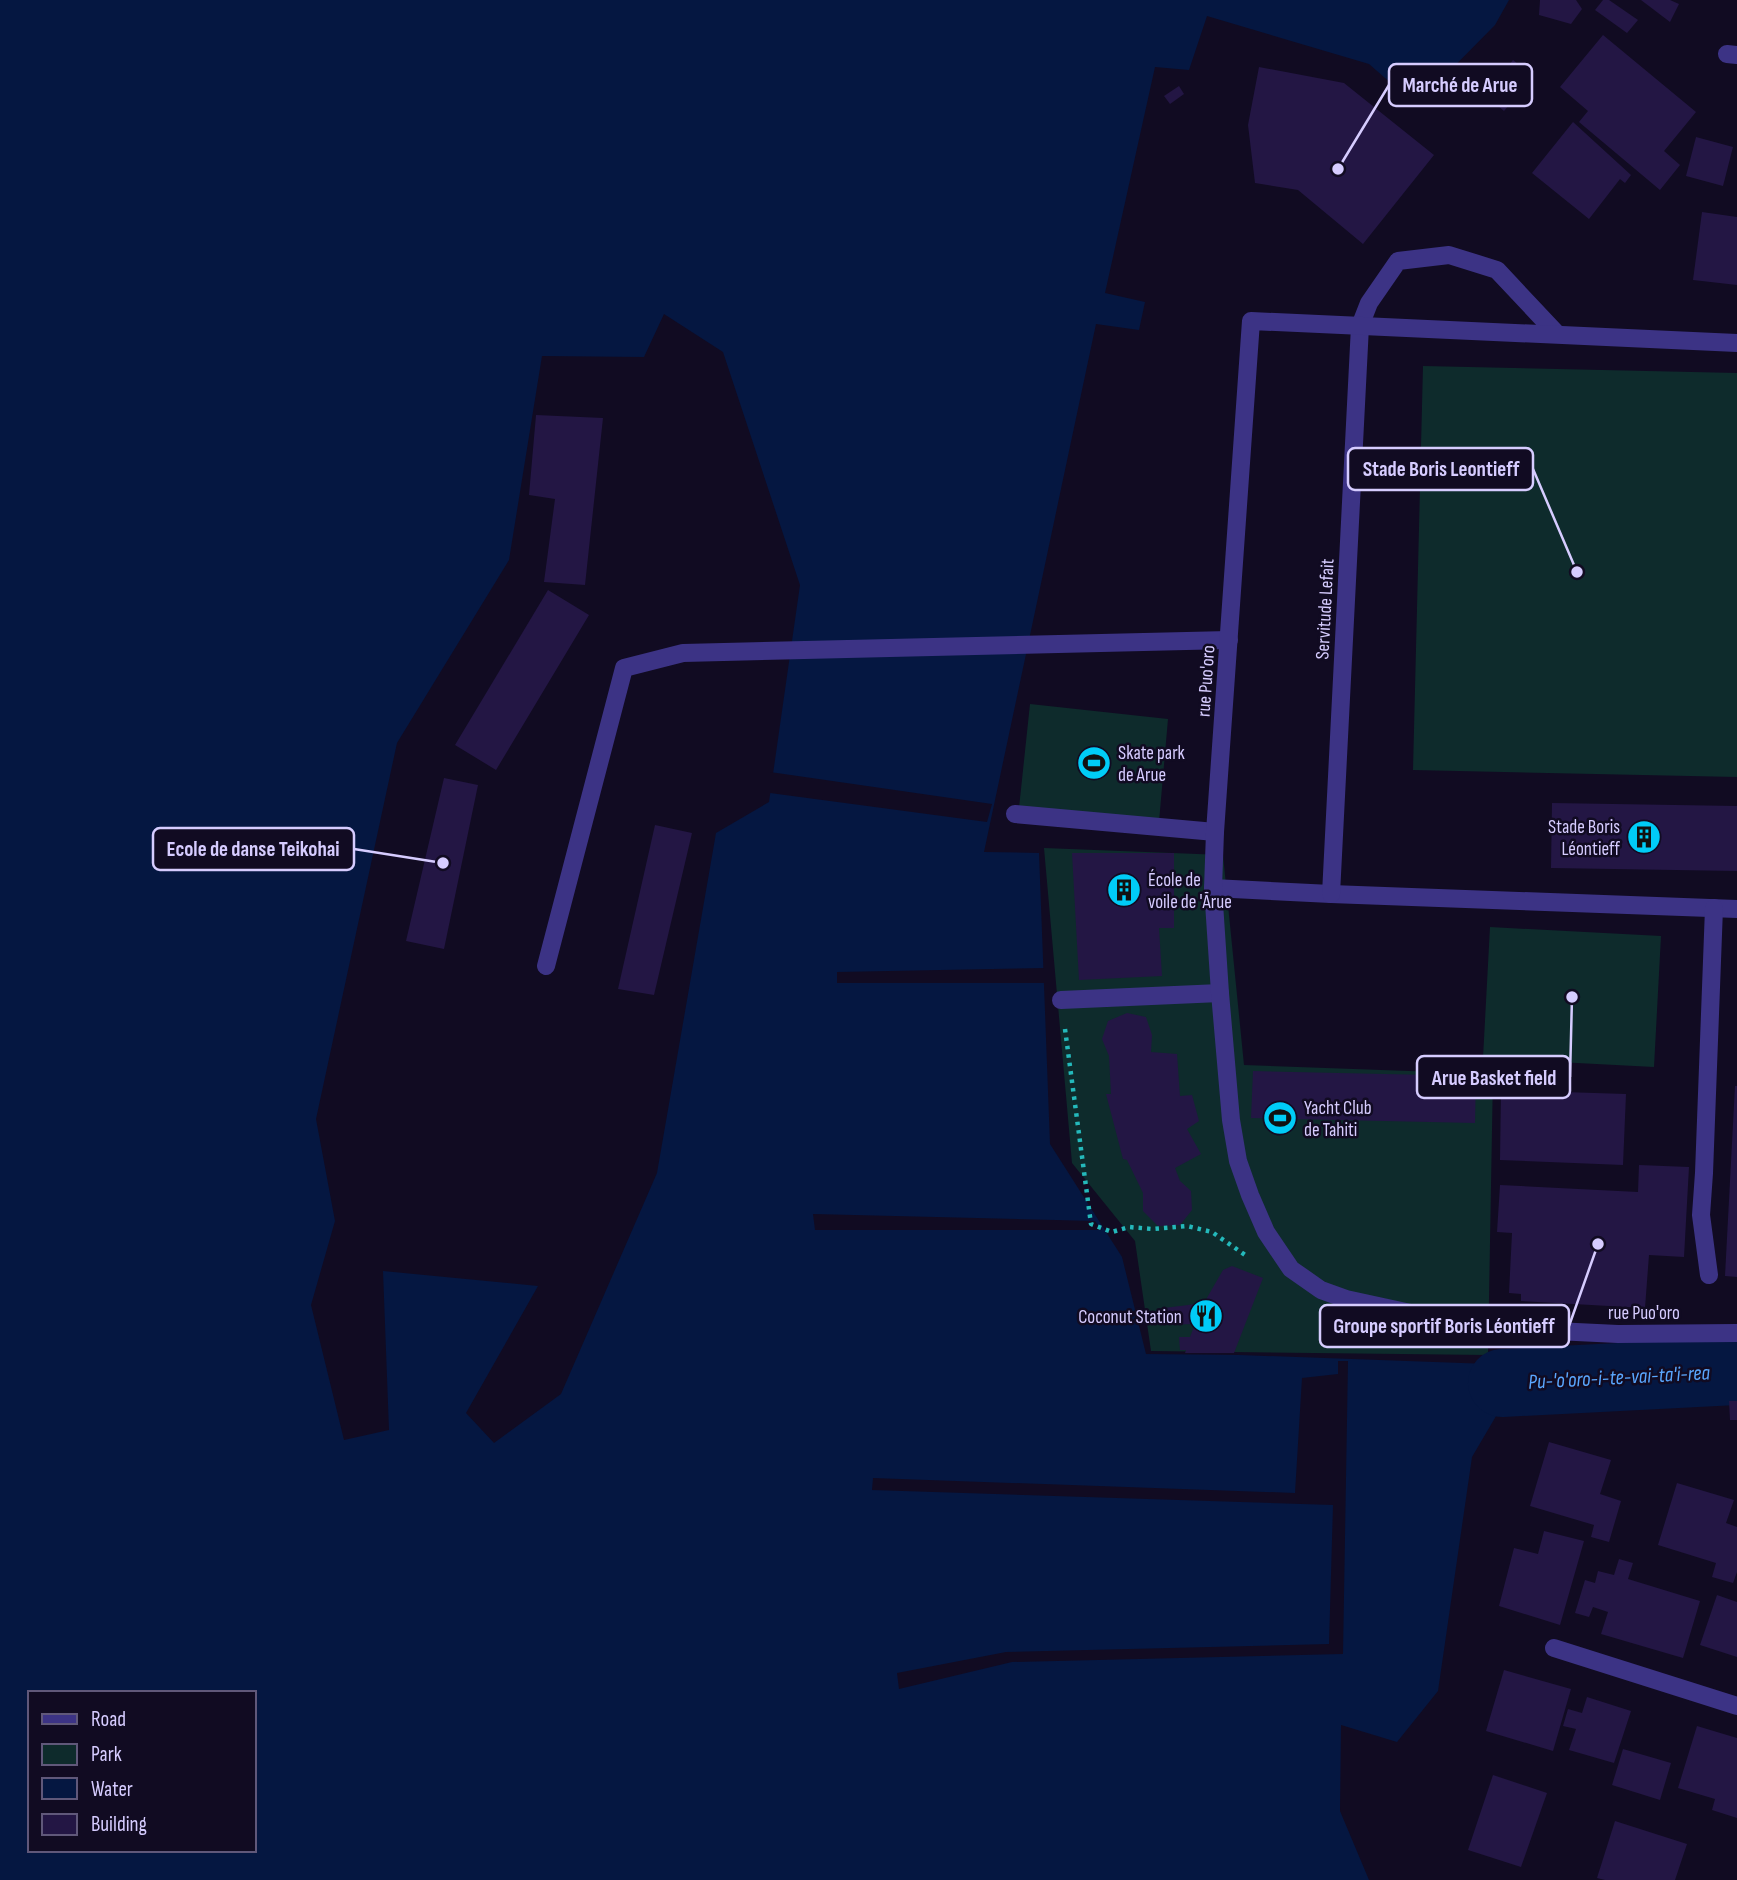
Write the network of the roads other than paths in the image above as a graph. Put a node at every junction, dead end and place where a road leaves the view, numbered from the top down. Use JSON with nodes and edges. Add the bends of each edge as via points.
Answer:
{"nodes":[{"id":1,"x":1360,"y":326,"type":"junction"},
{"id":2,"x":1557,"y":334,"type":"junction"},
{"id":3,"x":1737,"y":343,"type":"edge"},
{"id":4,"x":1229,"y":640,"type":"junction"},
{"id":5,"x":1015,"y":814,"type":"dead end"},
{"id":6,"x":1215,"y":832,"type":"junction"},
{"id":7,"x":1213,"y":888,"type":"junction"},
{"id":8,"x":1331,"y":894,"type":"junction"},
{"id":9,"x":1714,"y":908,"type":"junction"},
{"id":10,"x":1737,"y":909,"type":"edge"},
{"id":11,"x":547,"y":966,"type":"dead end"},
{"id":12,"x":1220,"y":993,"type":"junction"},
{"id":13,"x":1061,"y":1000,"type":"road end"},
{"id":14,"x":1709,"y":1275,"type":"dead end"},
{"id":15,"x":1737,"y":1333,"type":"edge"},
{"id":16,"x":1554,"y":1648,"type":"dead end"},
{"id":17,"x":1737,"y":1706,"type":"edge"}],
"edges":[{"from":1,"to":2,"type":"street","name":"rue Puo'oro"},
{"from":1,"to":2,"type":"street","via":[[1368,303],[1398,261],[1450,255],[1497,270]]},
{"from":1,"to":4,"type":"street","name":"rue Puo'oro","via":[[1251,321]]},
{"from":1,"to":8,"type":"street","name":"Servitude Lefait"},
{"from":2,"to":3,"type":"street","name":"rue Puo'oro"},
{"from":4,"to":6,"type":"street","name":"rue Puo'oro"},
{"from":4,"to":11,"type":"street","via":[[683,653],[624,668]]},
{"from":5,"to":6,"type":"street"},
{"from":6,"to":7,"type":"street","name":"rue Puo'oro"},
{"from":7,"to":8,"type":"street"},
{"from":7,"to":12,"type":"street","name":"rue Puo'oro"},
{"from":8,"to":9,"type":"street"},
{"from":9,"to":10,"type":"street"},
{"from":9,"to":14,"type":"street","via":[[1701,1215]]},
{"from":12,"to":13,"type":"street"},
{"from":12,"to":15,"type":"street","name":"rue Puo'oro","via":[[1238,1161],[1266,1232],[1291,1269],[1321,1290],[1475,1327],[1618,1334]]},
{"from":16,"to":17,"type":"street"}]}
